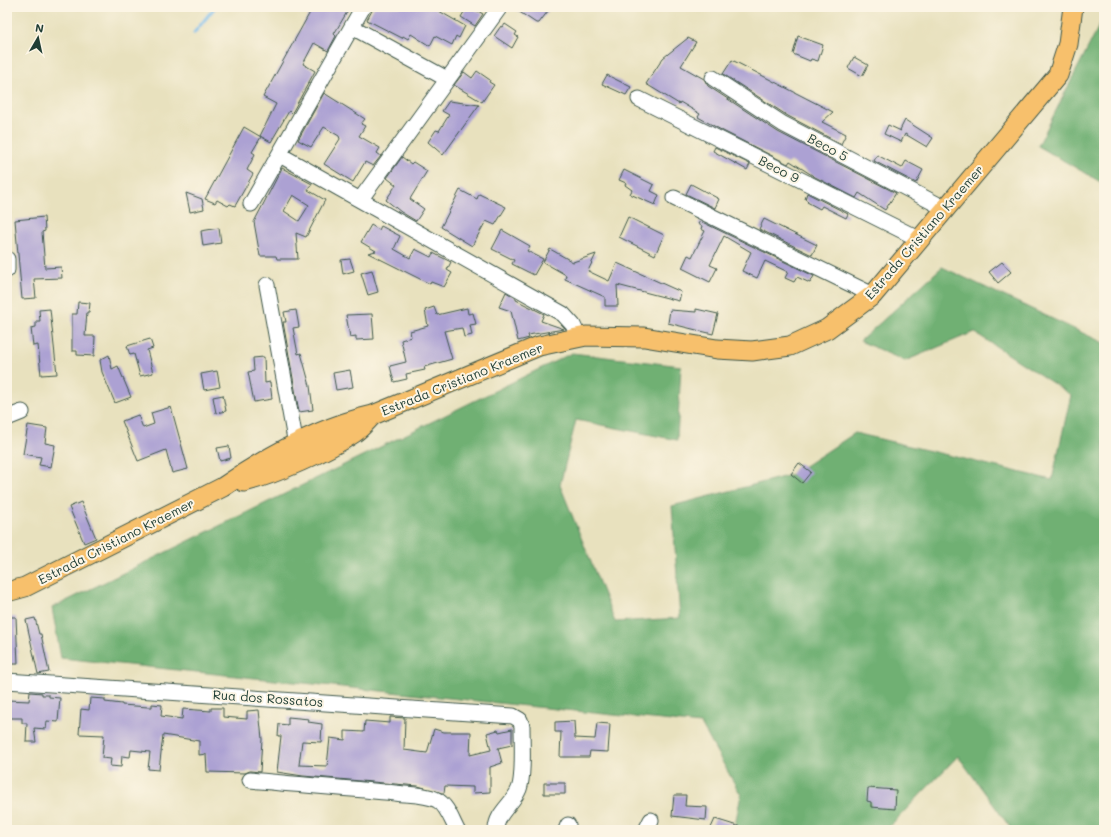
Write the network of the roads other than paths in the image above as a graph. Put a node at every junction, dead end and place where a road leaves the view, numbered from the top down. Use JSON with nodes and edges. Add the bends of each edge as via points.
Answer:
{"nodes":[{"id":1,"x":363,"y":7,"type":"edge"},
{"id":2,"x":1073,"y":7,"type":"edge"},
{"id":3,"x":497,"y":8,"type":"edge"},
{"id":4,"x":352,"y":27,"type":"junction"},
{"id":5,"x":713,"y":78,"type":"dead end"},
{"id":6,"x":447,"y":79,"type":"junction"},
{"id":7,"x":638,"y":99,"type":"dead end"},
{"id":8,"x":280,"y":155,"type":"junction"},
{"id":9,"x":674,"y":198,"type":"dead end"},
{"id":10,"x":360,"y":200,"type":"junction"},
{"id":11,"x":251,"y":204,"type":"dead end"},
{"id":12,"x":946,"y":209,"type":"junction"},
{"id":13,"x":920,"y":239,"type":"junction"},
{"id":14,"x":7,"y":259,"type":"edge"},
{"id":15,"x":7,"y":270,"type":"edge"},
{"id":16,"x":267,"y":285,"type":"dead end"},
{"id":17,"x":873,"y":295,"type":"junction"},
{"id":18,"x":579,"y":338,"type":"junction"},
{"id":19,"x":22,"y":412,"type":"dead end"},
{"id":20,"x":7,"y":418,"type":"edge"},
{"id":21,"x":299,"y":452,"type":"junction"},
{"id":22,"x":7,"y":592,"type":"edge"},
{"id":23,"x":7,"y":681,"type":"edge"},
{"id":24,"x":250,"y":780,"type":"dead end"},
{"id":25,"x":457,"y":830,"type":"edge"},
{"id":26,"x":496,"y":830,"type":"edge"}],
"edges":[{"from":1,"to":4,"type":"street"},
{"from":2,"to":12,"type":"main road","name":"Estrada Cristiano Kraemer","via":[[1068,44],[1058,75]]},
{"from":3,"to":6,"type":"street"},
{"from":4,"to":6,"type":"street"},
{"from":4,"to":8,"type":"street"},
{"from":5,"to":12,"type":"street","name":"Beco 5","via":[[783,124]]},
{"from":6,"to":10,"type":"street"},
{"from":7,"to":13,"type":"street","name":"Beco 9"},
{"from":8,"to":10,"type":"street"},
{"from":8,"to":11,"type":"street"},
{"from":9,"to":17,"type":"street"},
{"from":10,"to":18,"type":"street","via":[[563,314],[573,325]]},
{"from":12,"to":13,"type":"main road","name":"Estrada Cristiano Kraemer"},
{"from":13,"to":17,"type":"main road","name":"Estrada Cristiano Kraemer"},
{"from":14,"to":15,"type":"street"},
{"from":16,"to":21,"type":"street"},
{"from":17,"to":18,"type":"main road","name":"Estrada Cristiano Kraemer","via":[[827,329],[790,346],[752,350],[717,349],[644,337]]},
{"from":18,"to":21,"type":"main road","name":"Estrada Cristiano Kraemer","via":[[539,346],[372,415],[355,432],[334,444]]},
{"from":19,"to":20,"type":"street"},
{"from":21,"to":22,"type":"main road","name":"Estrada Cristiano Kraemer","via":[[279,470],[224,487],[25,587]]},
{"from":23,"to":26,"type":"street","name":"Rua dos Rossatos","via":[[513,716],[520,720],[522,726],[521,783],[515,796],[501,813]]},
{"from":24,"to":25,"type":"street","via":[[373,791],[438,800],[445,807]]}]}
